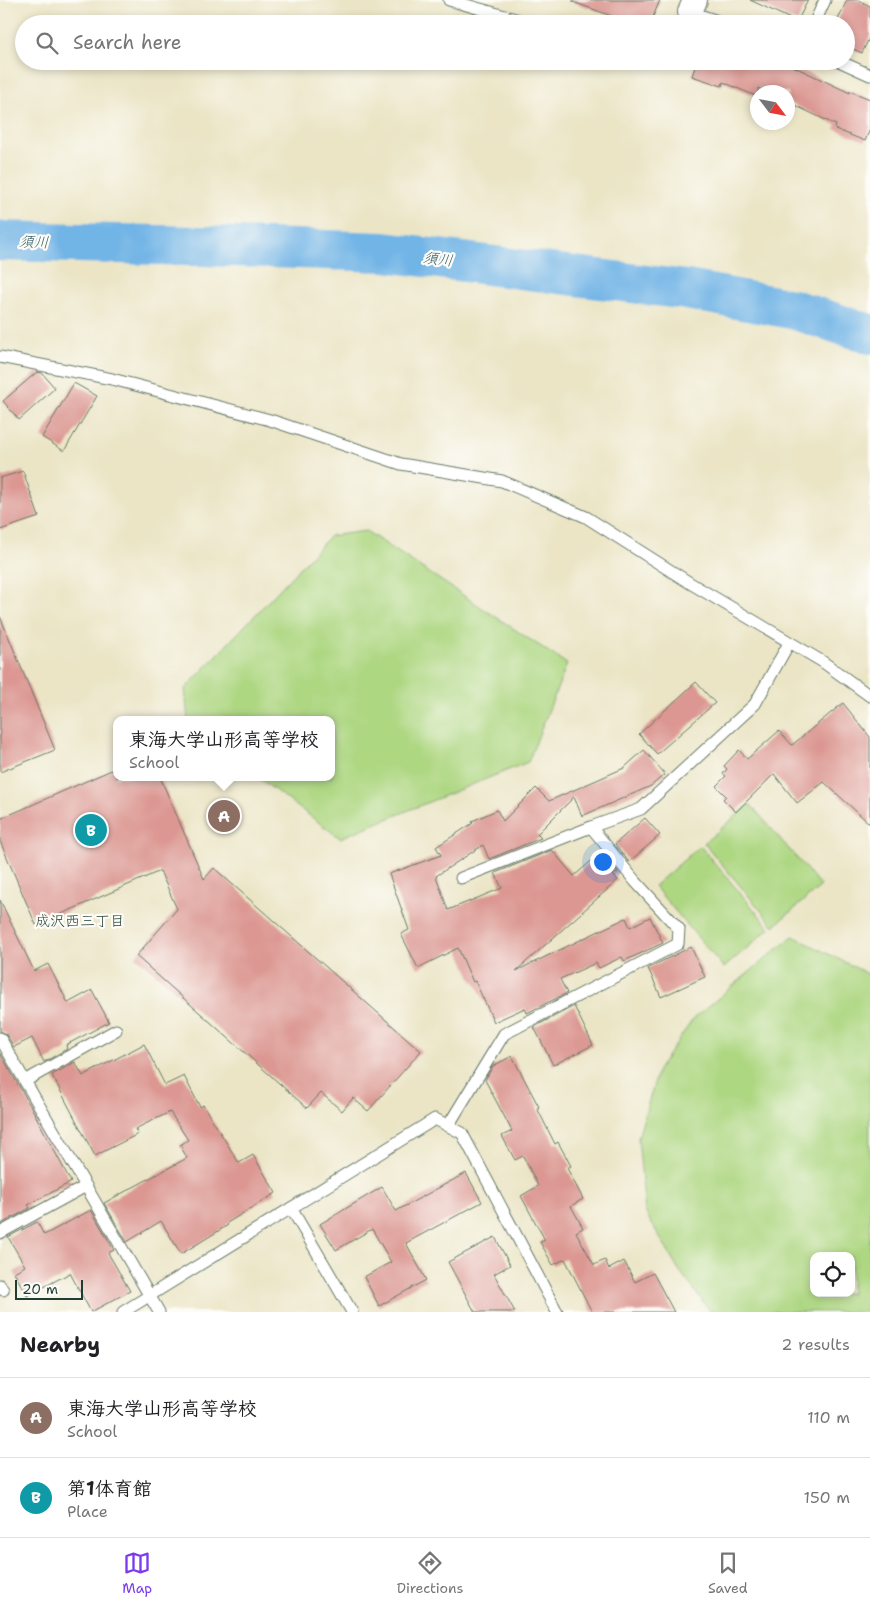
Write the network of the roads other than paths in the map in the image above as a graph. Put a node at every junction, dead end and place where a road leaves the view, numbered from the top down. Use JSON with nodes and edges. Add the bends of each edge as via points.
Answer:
{"nodes":[{"id":1,"x":449,"y":0,"type":"edge"},
{"id":2,"x":825,"y":0,"type":"edge"},
{"id":3,"x":502,"y":15,"type":"edge"},
{"id":4,"x":818,"y":15,"type":"edge"},
{"id":5,"x":855,"y":68,"type":"edge"},
{"id":6,"x":870,"y":75,"type":"edge"},
{"id":7,"x":0,"y":357,"type":"edge"},
{"id":8,"x":789,"y":643,"type":"junction"},
{"id":9,"x":870,"y":696,"type":"edge"},
{"id":10,"x":591,"y":827,"type":"junction"},
{"id":11,"x":461,"y":878,"type":"dead end"},
{"id":12,"x":116,"y":1030,"type":"dead end"},
{"id":13,"x":0,"y":1038,"type":"edge"},
{"id":14,"x":25,"y":1081,"type":"junction"},
{"id":15,"x":448,"y":1126,"type":"junction"},
{"id":16,"x":86,"y":1186,"type":"junction"},
{"id":17,"x":291,"y":1208,"type":"junction"},
{"id":18,"x":0,"y":1233,"type":"edge"},
{"id":19,"x":149,"y":1295,"type":"junction"},
{"id":20,"x":123,"y":1312,"type":"edge"},
{"id":21,"x":159,"y":1312,"type":"edge"},
{"id":22,"x":352,"y":1312,"type":"edge"},
{"id":23,"x":558,"y":1312,"type":"edge"}],
"edges":[{"from":1,"to":3,"type":"lane"},
{"from":2,"to":4,"type":"lane"},
{"from":5,"to":6,"type":"lane"},
{"from":7,"to":8,"type":"lane","via":[[112,379],[270,420],[401,464],[502,481],[586,517]]},
{"from":8,"to":9,"type":"lane","via":[[823,662]]},
{"from":8,"to":10,"type":"lane","via":[[755,704],[641,809]]},
{"from":10,"to":11,"type":"lane"},
{"from":10,"to":15,"type":"lane","via":[[679,929],[678,944],[504,1034]]},
{"from":12,"to":14,"type":"lane"},
{"from":13,"to":14,"type":"lane"},
{"from":14,"to":16,"type":"lane"},
{"from":15,"to":17,"type":"lane","via":[[435,1119]]},
{"from":15,"to":23,"type":"lane","via":[[462,1133]]},
{"from":16,"to":18,"type":"lane"},
{"from":16,"to":19,"type":"lane"},
{"from":17,"to":19,"type":"lane"},
{"from":17,"to":22,"type":"lane"},
{"from":19,"to":20,"type":"lane"},
{"from":19,"to":21,"type":"lane"}]}
